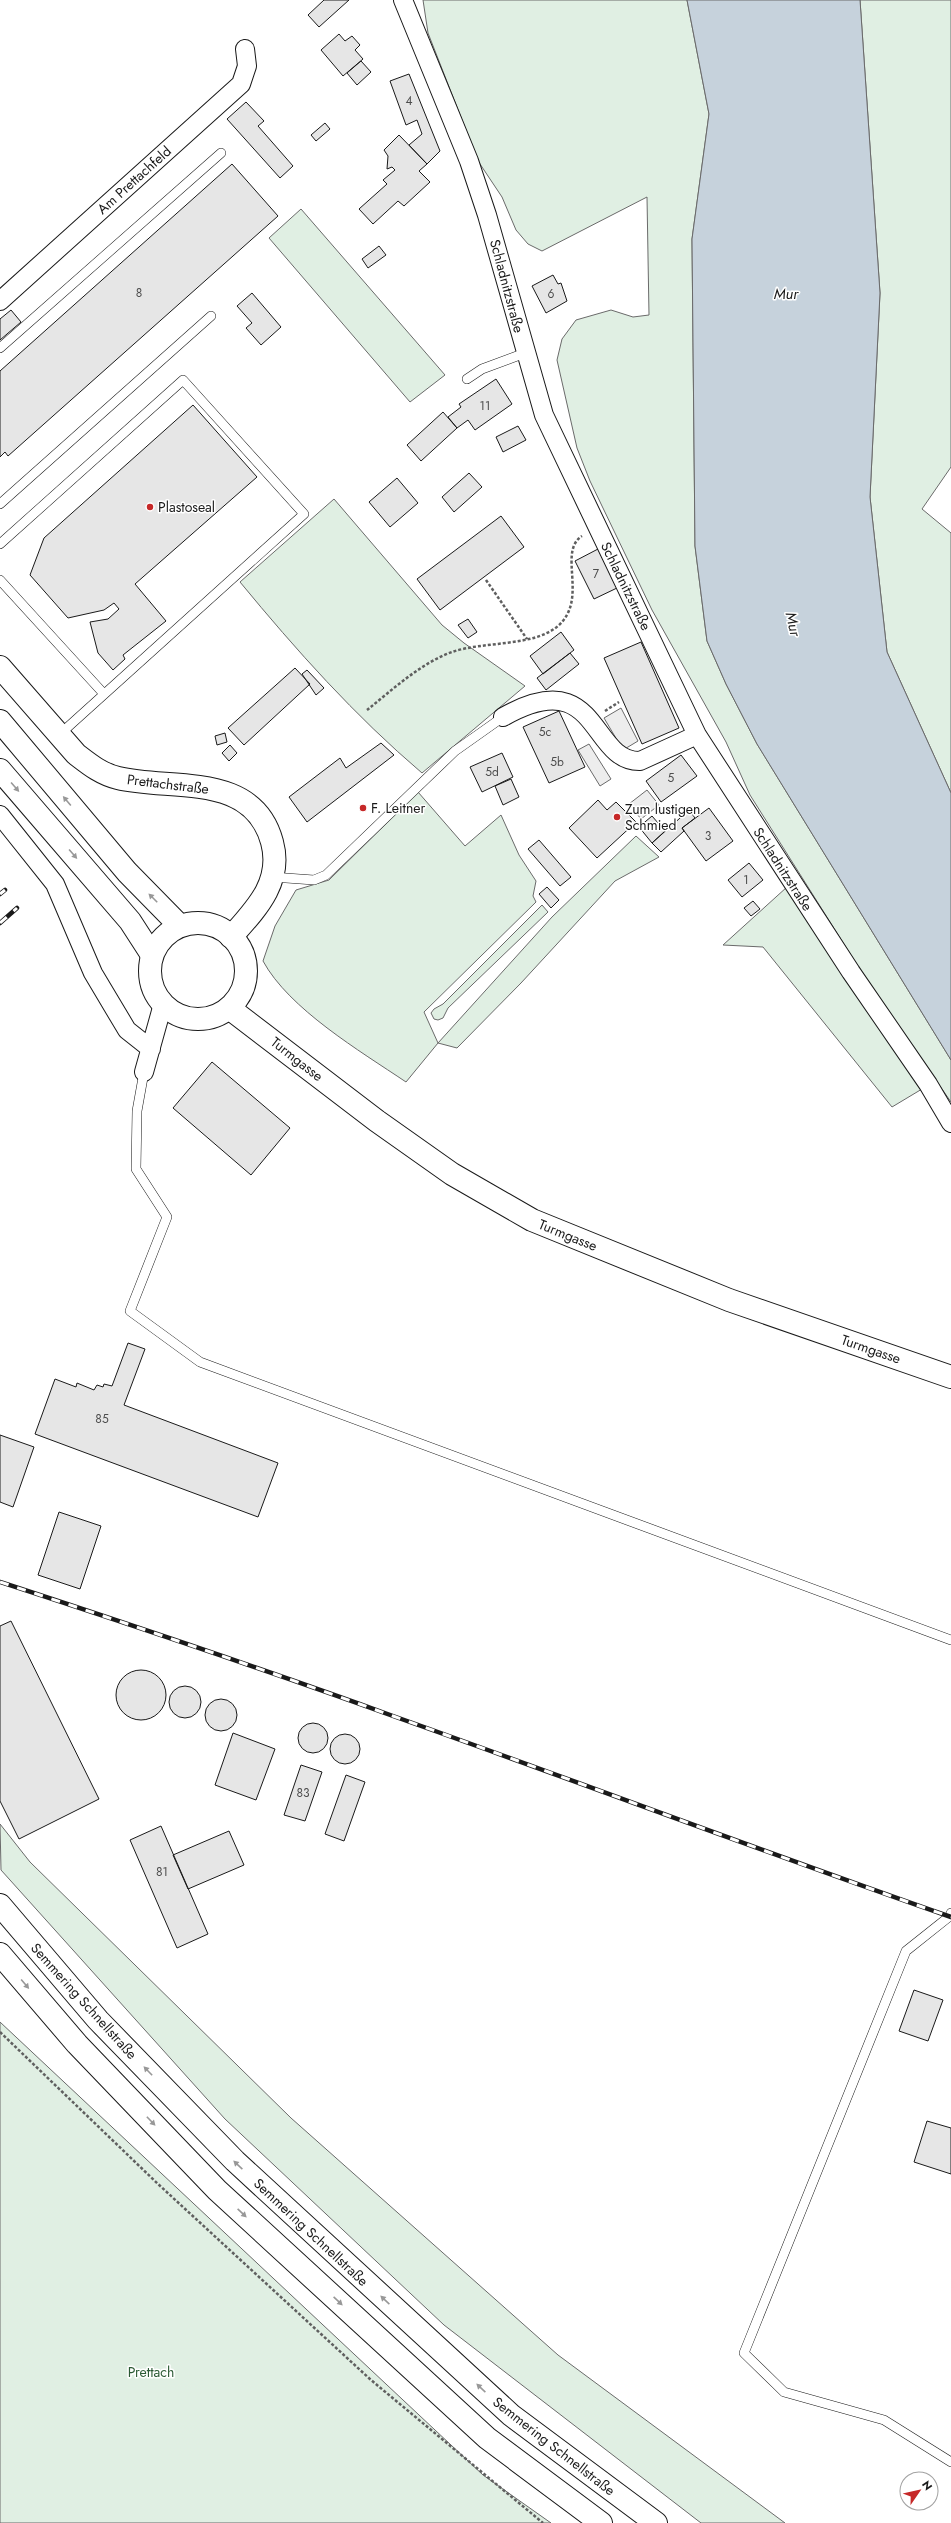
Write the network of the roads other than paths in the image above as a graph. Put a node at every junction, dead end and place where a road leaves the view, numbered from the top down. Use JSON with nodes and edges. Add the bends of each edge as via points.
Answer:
{"nodes":[{"id":1,"x":403,"y":0,"type":"edge"},
{"id":2,"x":245,"y":49,"type":"dead end"},
{"id":3,"x":220,"y":153,"type":"dead end"},
{"id":4,"x":0,"y":301,"type":"edge"},
{"id":5,"x":211,"y":316,"type":"dead end"},
{"id":6,"x":0,"y":348,"type":"edge"},
{"id":7,"x":525,"y":353,"type":"junction"},
{"id":8,"x":467,"y":379,"type":"dead end"},
{"id":9,"x":0,"y":504,"type":"edge"},
{"id":10,"x":0,"y":544,"type":"edge"},
{"id":11,"x":0,"y":580,"type":"edge"},
{"id":12,"x":0,"y":667,"type":"edge"},
{"id":13,"x":104,"y":694,"type":"junction"},
{"id":14,"x":503,"y":717,"type":"joint"},
{"id":15,"x":0,"y":721,"type":"edge"},
{"id":16,"x":58,"y":735,"type":"junction"},
{"id":17,"x":697,"y":735,"type":"junction"},
{"id":18,"x":0,"y":770,"type":"edge"},
{"id":19,"x":0,"y":815,"type":"edge"},
{"id":20,"x":272,"y":877,"type":"junction"},
{"id":21,"x":180,"y":926,"type":"junction"},
{"id":22,"x":231,"y":937,"type":"junction"},
{"id":23,"x":152,"y":955,"type":"junction"},
{"id":24,"x":163,"y":1004,"type":"junction"},
{"id":25,"x":229,"y":1008,"type":"junction"},
{"id":26,"x":151,"y":1049,"type":"junction"},
{"id":27,"x":144,"y":1072,"type":"joint"},
{"id":28,"x":951,"y":1123,"type":"edge"},
{"id":29,"x":951,"y":1377,"type":"edge"},
{"id":30,"x":951,"y":1640,"type":"edge"},
{"id":31,"x":0,"y":1905,"type":"edge"},
{"id":32,"x":951,"y":1913,"type":"edge"},
{"id":33,"x":0,"y":1954,"type":"edge"},
{"id":34,"x":951,"y":2462,"type":"edge"},
{"id":35,"x":601,"y":2523,"type":"edge"},
{"id":36,"x":656,"y":2523,"type":"edge"}],
"edges":[{"from":1,"to":7,"type":"street","name":"Schladnitzstraße","via":[[469,161],[487,215]]},
{"from":2,"to":4,"type":"street","name":"Am Prettachfeld","via":[[246,66],[241,84]]},
{"from":3,"to":6,"type":"lane"},
{"from":5,"to":9,"type":"lane"},
{"from":7,"to":8,"type":"lane","via":[[482,369]]},
{"from":7,"to":17,"type":"street","name":"Schladnitzstraße","via":[[544,415]]},
{"from":10,"to":13,"type":"lane","via":[[183,380],[304,514]]},
{"from":11,"to":13,"type":"lane"},
{"from":12,"to":16,"type":"main road","name":"Prettachstraße"},
{"from":13,"to":16,"type":"lane"},
{"from":14,"to":17,"type":"street","via":[[532,704],[548,701],[566,704],[583,712],[614,751],[626,760],[632,761],[640,761]]},
{"from":14,"to":20,"type":"lane","via":[[455,751],[326,875],[314,880]]},
{"from":21,"to":15,"type":"main road","one_way":true,"via":[[126,872]]},
{"from":16,"to":20,"type":"main road","name":"Prettachstraße","via":[[76,754],[104,773],[135,780],[204,787],[244,801],[257,812],[270,834],[275,863]]},
{"from":17,"to":28,"type":"street","name":"Schladnitzstraße","via":[[851,972],[928,1084]]},
{"from":18,"to":23,"type":"main road","one_way":true,"via":[[130,921]]},
{"from":19,"to":26,"type":"street","via":[[55,884],[92,973],[127,1030]]},
{"from":20,"to":22,"type":"main road","name":"Prettachstraße","via":[[260,905]]},
{"from":21,"to":22,"type":"main road","via":[[198,923],[218,927]]},
{"from":21,"to":23,"type":"main road","via":[[163,937]]},
{"from":22,"to":25,"type":"main road","via":[[242,953],[246,975],[240,994]]},
{"from":23,"to":24,"type":"main road","via":[[149,971],[153,989]]},
{"from":24,"to":25,"type":"main road","via":[[179,1016],[197,1019],[214,1016]]},
{"from":24,"to":26,"type":"street"},
{"from":25,"to":29,"type":"main road","name":"Turmgasse","via":[[377,1121],[452,1174],[532,1220],[729,1300]]},
{"from":26,"to":27,"type":"street"},
{"from":27,"to":30,"type":"lane","via":[[137,1111],[136,1169],[168,1217],[130,1311],[200,1362]]},
{"from":36,"to":31,"type":"main road","name":"Semmering Schnellstraße","one_way":true,"via":[[511,2415],[234,2161],[98,2020]]},
{"from":32,"to":34,"type":"lane","via":[[906,1951],[744,2353],[784,2392],[884,2420]]},
{"from":33,"to":35,"type":"main road","one_way":true,"via":[[77,2044],[217,2190],[487,2438]]}]}
